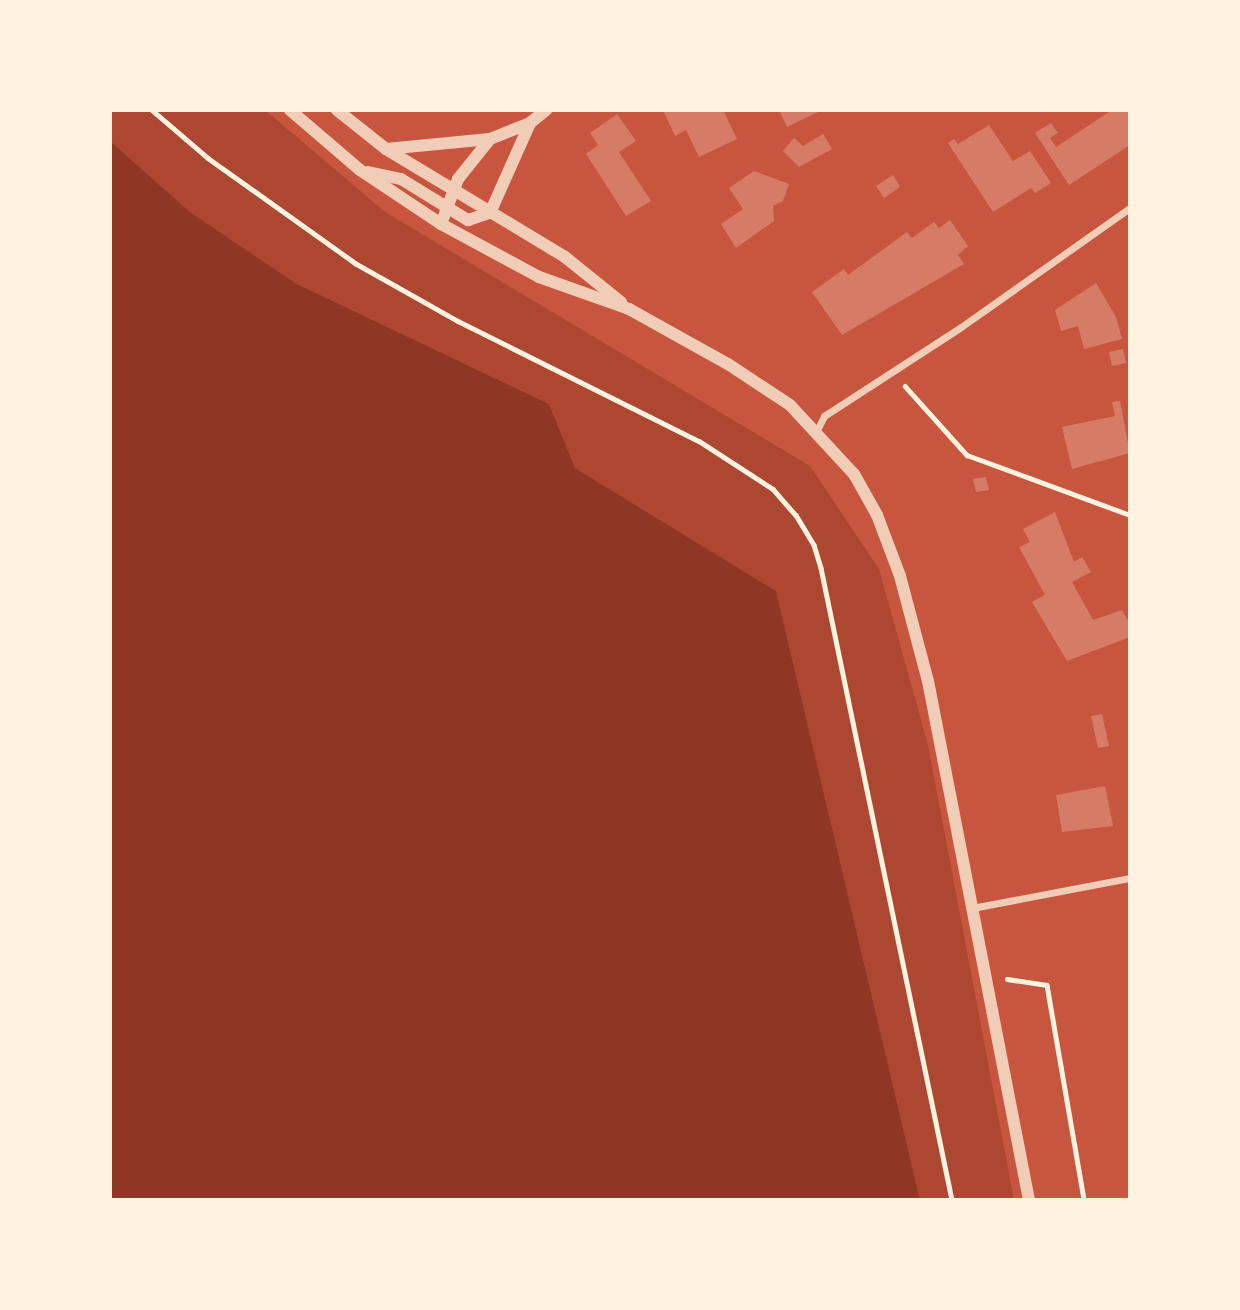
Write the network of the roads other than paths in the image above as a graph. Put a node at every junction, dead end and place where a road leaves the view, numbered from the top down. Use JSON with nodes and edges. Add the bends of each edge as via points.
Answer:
{"nodes":[{"id":1,"x":290,"y":110,"type":"edge"},
{"id":2,"x":337,"y":110,"type":"edge"},
{"id":3,"x":546,"y":110,"type":"edge"},
{"id":4,"x":530,"y":123,"type":"junction"},
{"id":5,"x":490,"y":139,"type":"junction"},
{"id":6,"x":386,"y":149,"type":"junction"},
{"id":7,"x":360,"y":170,"type":"junction"},
{"id":8,"x":451,"y":190,"type":"junction"},
{"id":9,"x":447,"y":206,"type":"junction"},
{"id":10,"x":1130,"y":208,"type":"edge"},
{"id":11,"x":490,"y":213,"type":"junction"},
{"id":12,"x":441,"y":224,"type":"junction"},
{"id":13,"x":629,"y":309,"type":"junction"},
{"id":14,"x":817,"y":430,"type":"junction"},
{"id":15,"x":1130,"y":878,"type":"edge"},
{"id":16,"x":971,"y":908,"type":"junction"},
{"id":17,"x":1029,"y":1200,"type":"edge"}],
"edges":[{"from":1,"to":7,"type":"street"},
{"from":2,"to":6,"type":"street"},
{"from":3,"to":4,"type":"street"},
{"from":4,"to":5,"type":"street"},
{"from":4,"to":11,"type":"street"},
{"from":5,"to":6,"type":"street"},
{"from":5,"to":8,"type":"street"},
{"from":6,"to":8,"type":"street"},
{"from":7,"to":9,"type":"street","via":[[401,179]]},
{"from":7,"to":12,"type":"street"},
{"from":8,"to":9,"type":"street"},
{"from":8,"to":11,"type":"street"},
{"from":9,"to":11,"type":"street","via":[[468,220]]},
{"from":9,"to":12,"type":"street"},
{"from":10,"to":14,"type":"street","via":[[824,416]]},
{"from":11,"to":13,"type":"street","via":[[565,257]]},
{"from":12,"to":13,"type":"street","via":[[539,277]]},
{"from":13,"to":14,"type":"street","via":[[738,371],[790,405]]},
{"from":14,"to":16,"type":"street","via":[[854,474],[877,515],[900,576],[928,681]]},
{"from":15,"to":16,"type":"street"},
{"from":16,"to":17,"type":"street"}]}
